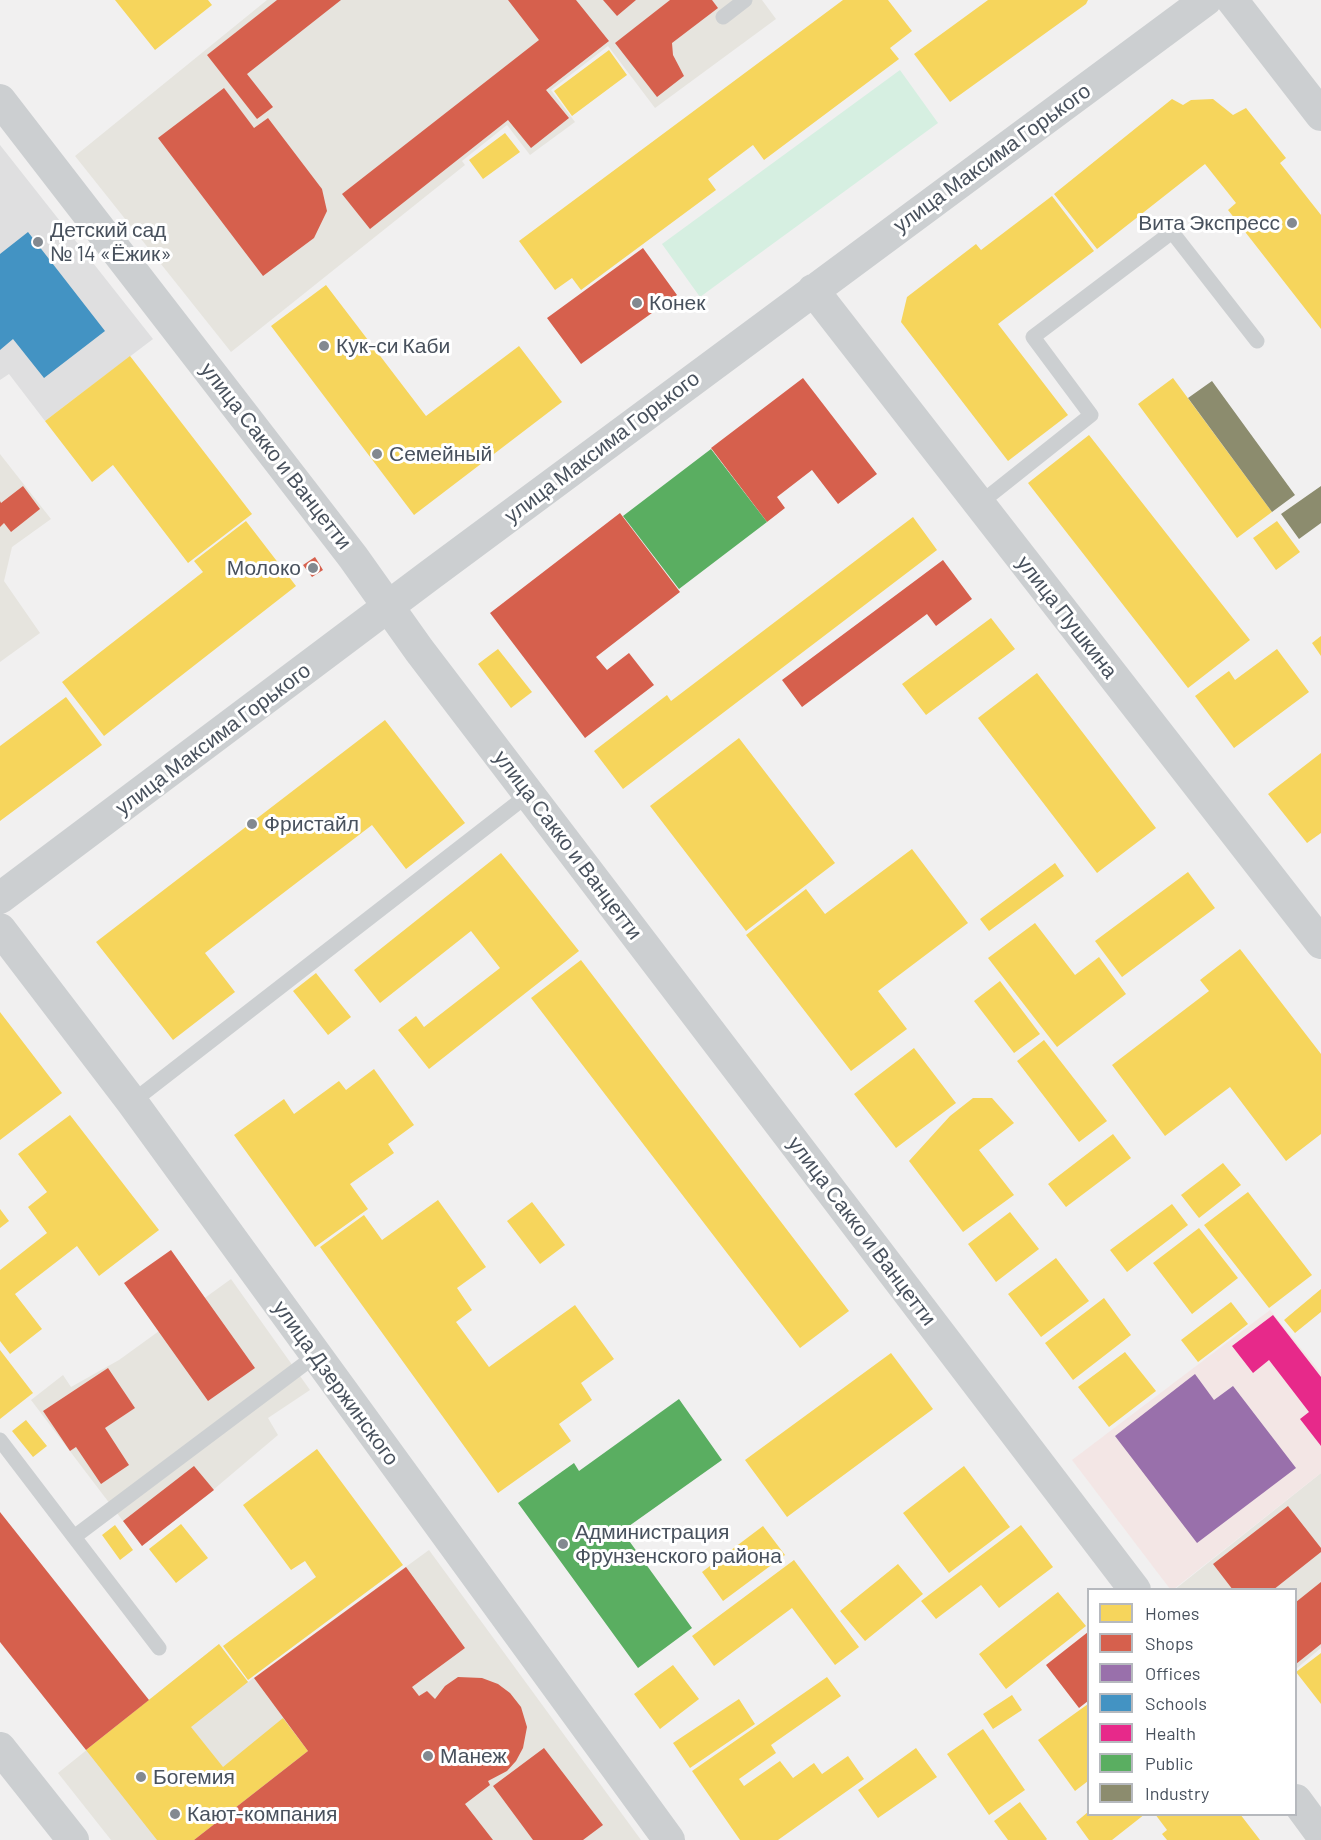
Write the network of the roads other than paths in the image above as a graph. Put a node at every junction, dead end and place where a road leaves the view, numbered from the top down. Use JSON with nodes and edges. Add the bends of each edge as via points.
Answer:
{"nodes":[{"id":1,"x":745,"y":0,"type":"edge"},
{"id":2,"x":1206,"y":0,"type":"edge"},
{"id":3,"x":1232,"y":0,"type":"edge"},
{"id":4,"x":723,"y":17,"type":"dead end"},
{"id":5,"x":0,"y":100,"type":"edge"},
{"id":6,"x":1321,"y":115,"type":"edge"},
{"id":7,"x":813,"y":290,"type":"junction"},
{"id":8,"x":1257,"y":341,"type":"dead end"},
{"id":9,"x":980,"y":504,"type":"junction"},
{"id":10,"x":388,"y":607,"type":"junction"},
{"id":11,"x":529,"y":794,"type":"junction"},
{"id":12,"x":0,"y":898,"type":"edge"},
{"id":13,"x":0,"y":929,"type":"edge"},
{"id":14,"x":1321,"y":944,"type":"edge"},
{"id":15,"x":132,"y":1101,"type":"junction"},
{"id":16,"x":315,"y":1356,"type":"junction"},
{"id":17,"x":0,"y":1440,"type":"edge"},
{"id":18,"x":74,"y":1537,"type":"junction"},
{"id":19,"x":1133,"y":1588,"type":"edge"},
{"id":20,"x":159,"y":1648,"type":"dead end"},
{"id":21,"x":0,"y":1748,"type":"edge"},
{"id":22,"x":1297,"y":1801,"type":"edge"},
{"id":23,"x":1321,"y":1834,"type":"edge"},
{"id":24,"x":73,"y":1840,"type":"edge"},
{"id":25,"x":669,"y":1840,"type":"edge"}],
"edges":[{"from":1,"to":4,"type":"lane"},
{"from":2,"to":7,"type":"street","name":"улица Максима Горького"},
{"from":3,"to":6,"type":"street"},
{"from":5,"to":10,"type":"street","name":"улица Сакко и Ванцетти","via":[[353,556]]},
{"from":7,"to":9,"type":"street","name":"улица Пушкина"},
{"from":7,"to":10,"type":"street","name":"улица Максима Горького"},
{"from":8,"to":9,"type":"lane","via":[[1172,232],[1033,337],[1091,414]]},
{"from":9,"to":14,"type":"street","name":"улица Пушкина"},
{"from":10,"to":11,"type":"street","name":"улица Сакко и Ванцетти"},
{"from":10,"to":12,"type":"street","name":"улица Максима Горького"},
{"from":11,"to":15,"type":"lane"},
{"from":11,"to":19,"type":"street","name":"улица Сакко и Ванцетти"},
{"from":13,"to":15,"type":"street","name":"улица Дзержинского"},
{"from":15,"to":16,"type":"street","name":"улица Дзержинского"},
{"from":16,"to":18,"type":"lane"},
{"from":16,"to":25,"type":"street","name":"улица Дзержинского"},
{"from":17,"to":18,"type":"lane"},
{"from":18,"to":20,"type":"lane"},
{"from":21,"to":24,"type":"street"},
{"from":22,"to":23,"type":"street"}]}
